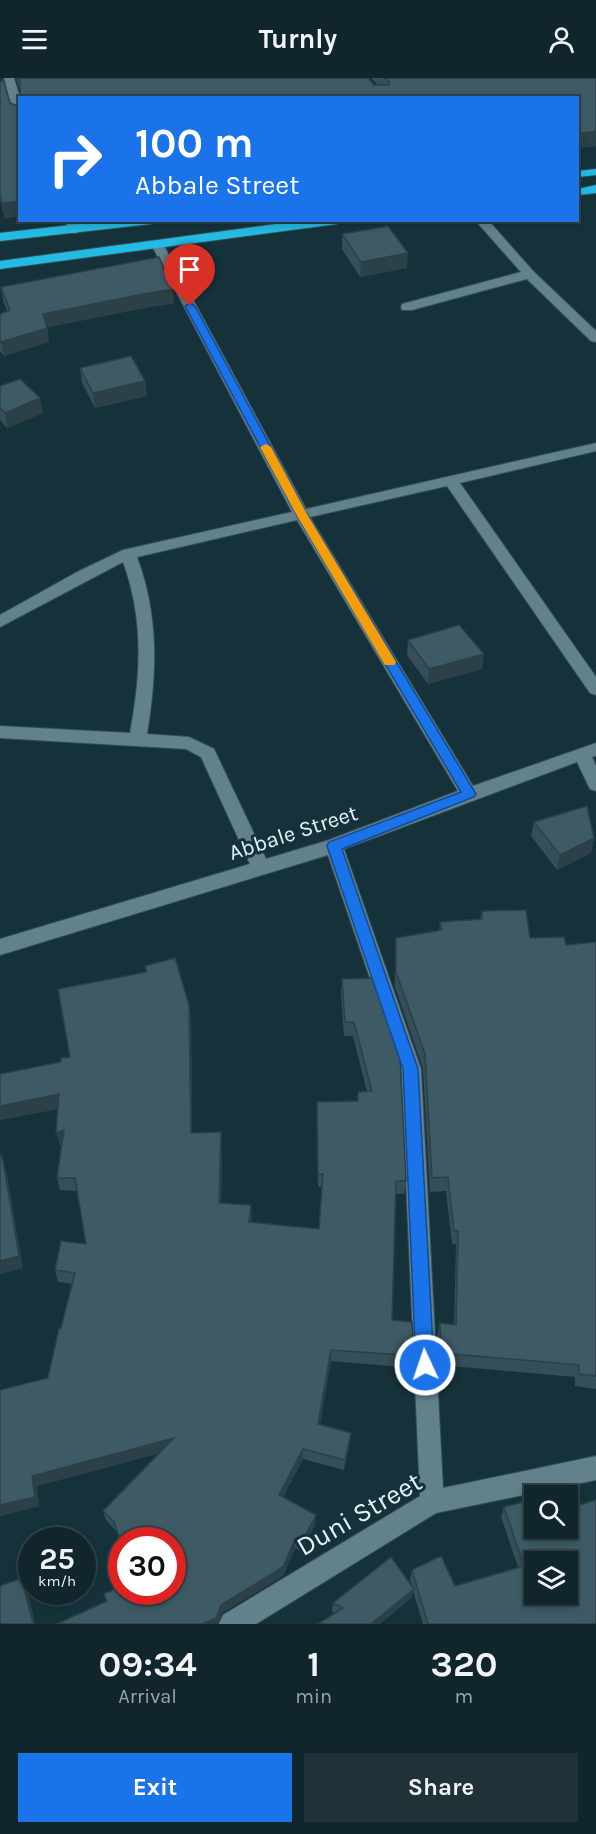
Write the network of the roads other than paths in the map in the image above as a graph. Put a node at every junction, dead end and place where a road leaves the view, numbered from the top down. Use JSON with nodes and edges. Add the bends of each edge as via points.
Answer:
{"nodes":[{"id":1,"x":9,"y":78,"type":"edge"},
{"id":2,"x":18,"y":110,"type":"edge"},
{"id":3,"x":596,"y":172,"type":"edge"},
{"id":4,"x":579,"y":174,"type":"edge"},
{"id":5,"x":596,"y":189,"type":"edge"},
{"id":6,"x":579,"y":192,"type":"edge"},
{"id":7,"x":127,"y":222,"type":"edge"},
{"id":8,"x":142,"y":222,"type":"edge"},
{"id":9,"x":321,"y":222,"type":"edge"},
{"id":10,"x":483,"y":222,"type":"edge"},
{"id":11,"x":72,"y":225,"type":"edge"},
{"id":12,"x":0,"y":237,"type":"edge"},
{"id":13,"x":157,"y":243,"type":"junction"},
{"id":14,"x":0,"y":246,"type":"edge"},
{"id":15,"x":0,"y":265,"type":"edge"},
{"id":16,"x":529,"y":274,"type":"junction"},
{"id":17,"x":407,"y":307,"type":"dead end"},
{"id":18,"x":593,"y":330,"type":"edge"},
{"id":19,"x":596,"y":447,"type":"edge"},
{"id":20,"x":451,"y":481,"type":"junction"},
{"id":21,"x":301,"y":514,"type":"junction"},
{"id":22,"x":128,"y":554,"type":"junction"},
{"id":23,"x":0,"y":622,"type":"edge"},
{"id":24,"x":596,"y":689,"type":"edge"},
{"id":25,"x":0,"y":732,"type":"edge"},
{"id":26,"x":137,"y":741,"type":"junction"},
{"id":27,"x":589,"y":752,"type":"edge"},
{"id":28,"x":596,"y":784,"type":"edge"},
{"id":29,"x":469,"y":794,"type":"junction"},
{"id":30,"x":334,"y":846,"type":"junction"},
{"id":31,"x":261,"y":868,"type":"junction"},
{"id":32,"x":0,"y":947,"type":"edge"},
{"id":33,"x":596,"y":1468,"type":"edge"},
{"id":34,"x":432,"y":1502,"type":"junction"},
{"id":35,"x":232,"y":1624,"type":"edge"}],
"edges":[{"from":1,"to":2,"type":"street"},
{"from":3,"to":4,"type":"highway"},
{"from":5,"to":6,"type":"highway"},
{"from":7,"to":11,"type":"highway"},
{"from":8,"to":14,"type":"highway","via":[[117,232]]},
{"from":9,"to":13,"type":"highway"},
{"from":10,"to":16,"type":"street"},
{"from":11,"to":12,"type":"highway"},
{"from":13,"to":15,"type":"highway"},
{"from":13,"to":21,"type":"street"},
{"from":16,"to":17,"type":"street"},
{"from":16,"to":18,"type":"street"},
{"from":19,"to":20,"type":"street"},
{"from":20,"to":21,"type":"street"},
{"from":20,"to":24,"type":"street"},
{"from":21,"to":22,"type":"street"},
{"from":21,"to":29,"type":"street"},
{"from":22,"to":23,"type":"street"},
{"from":22,"to":26,"type":"street","via":[[140,583],[148,624],[147,693]]},
{"from":25,"to":26,"type":"street"},
{"from":26,"to":31,"type":"street","via":[[189,743],[208,753]]},
{"from":27,"to":28,"type":"street"},
{"from":27,"to":29,"type":"street","name":"Abbale Street"},
{"from":29,"to":30,"type":"street","name":"Abbale Street"},
{"from":30,"to":31,"type":"street","name":"Abbale Street"},
{"from":30,"to":34,"type":"street","via":[[411,1069]]},
{"from":31,"to":32,"type":"street","name":"Abbale Street"},
{"from":33,"to":34,"type":"street","name":"Duni Street"},
{"from":34,"to":35,"type":"street","name":"Duni Street"}]}
